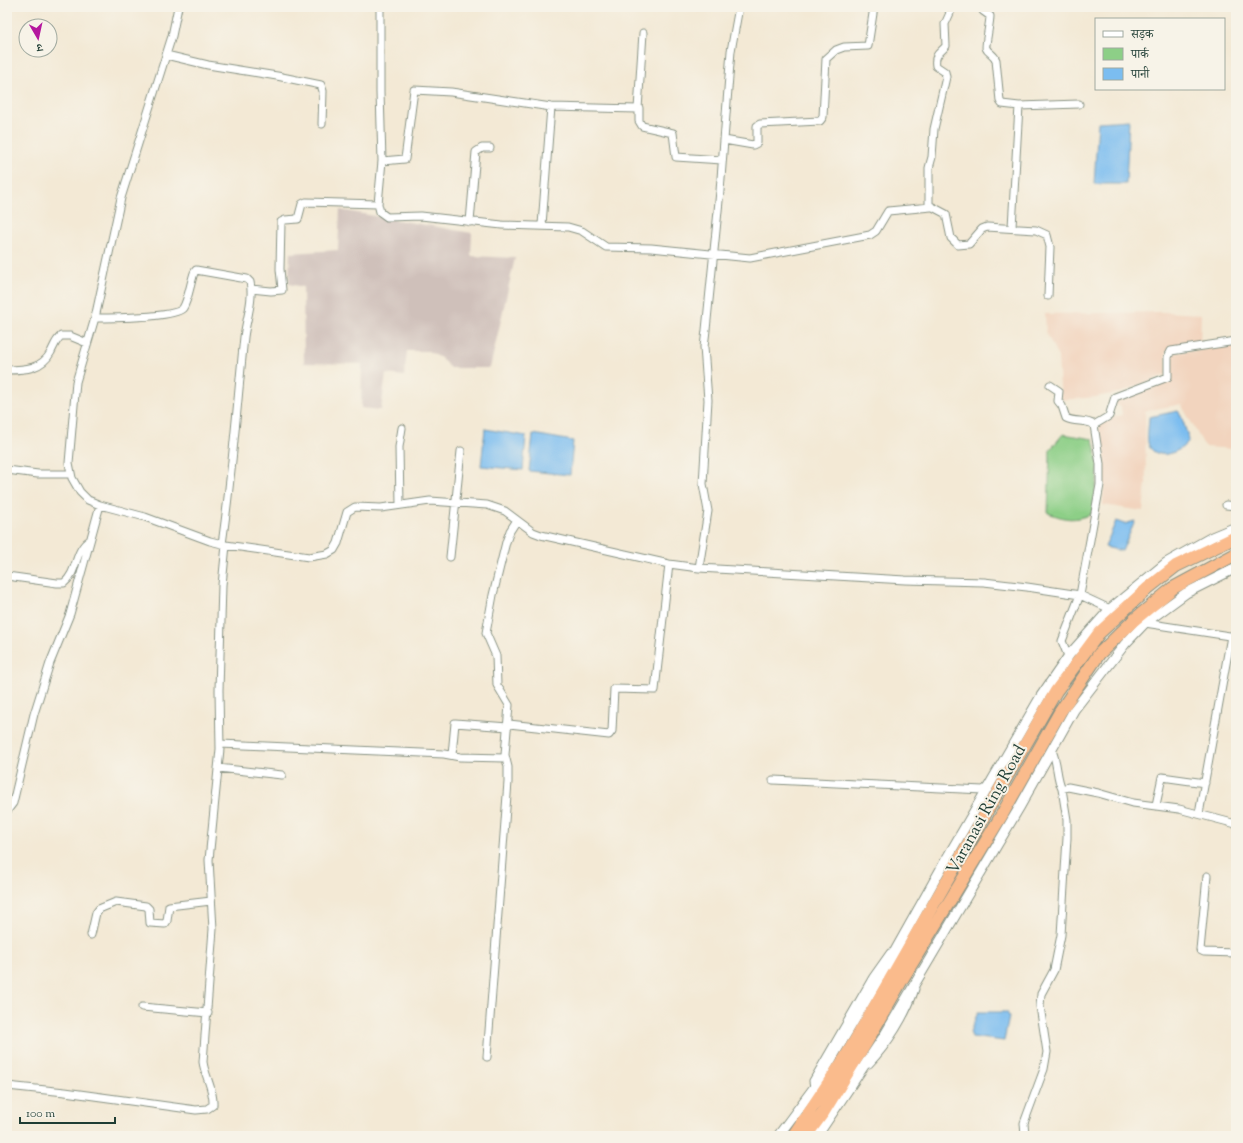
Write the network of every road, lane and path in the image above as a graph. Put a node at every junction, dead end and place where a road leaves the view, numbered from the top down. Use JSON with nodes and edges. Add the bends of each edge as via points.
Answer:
{"nodes":[{"id":1,"x":178,"y":7,"type":"edge"},
{"id":2,"x":380,"y":7,"type":"edge"},
{"id":3,"x":739,"y":7,"type":"edge"},
{"id":4,"x":874,"y":7,"type":"edge"},
{"id":5,"x":948,"y":7,"type":"edge"},
{"id":6,"x":982,"y":7,"type":"edge"},
{"id":7,"x":643,"y":33,"type":"dead end"},
{"id":8,"x":166,"y":55,"type":"junction"},
{"id":9,"x":1079,"y":104,"type":"dead end"},
{"id":10,"x":1020,"y":106,"type":"junction"},
{"id":11,"x":551,"y":107,"type":"junction"},
{"id":12,"x":639,"y":108,"type":"junction"},
{"id":13,"x":322,"y":124,"type":"dead end"},
{"id":14,"x":724,"y":140,"type":"junction"},
{"id":15,"x":490,"y":148,"type":"dead end"},
{"id":16,"x":722,"y":160,"type":"junction"},
{"id":17,"x":382,"y":161,"type":"junction"},
{"id":18,"x":378,"y":204,"type":"junction"},
{"id":19,"x":931,"y":207,"type":"junction"},
{"id":20,"x":470,"y":222,"type":"junction"},
{"id":21,"x":542,"y":226,"type":"junction"},
{"id":22,"x":1012,"y":228,"type":"junction"},
{"id":23,"x":714,"y":253,"type":"junction"},
{"id":24,"x":251,"y":289,"type":"junction"},
{"id":25,"x":1048,"y":296,"type":"dead end"},
{"id":26,"x":95,"y":318,"type":"junction"},
{"id":27,"x":1236,"y":342,"type":"edge"},
{"id":28,"x":87,"y":344,"type":"junction"},
{"id":29,"x":7,"y":370,"type":"edge"},
{"id":30,"x":1050,"y":384,"type":"dead end"},
{"id":31,"x":1094,"y":425,"type":"junction"},
{"id":32,"x":402,"y":428,"type":"dead end"},
{"id":33,"x":461,"y":451,"type":"dead end"},
{"id":34,"x":7,"y":470,"type":"edge"},
{"id":35,"x":71,"y":474,"type":"junction"},
{"id":36,"x":456,"y":502,"type":"junction"},
{"id":37,"x":100,"y":505,"type":"junction"},
{"id":38,"x":1226,"y":505,"type":"dead end"},
{"id":39,"x":400,"y":506,"type":"junction"},
{"id":40,"x":1236,"y":506,"type":"edge"},
{"id":41,"x":518,"y":520,"type":"junction"},
{"id":42,"x":1236,"y":527,"type":"edge"},
{"id":43,"x":1236,"y":537,"type":"edge"},
{"id":44,"x":90,"y":540,"type":"junction"},
{"id":45,"x":224,"y":545,"type":"junction"},
{"id":46,"x":1236,"y":554,"type":"edge"},
{"id":47,"x":450,"y":557,"type":"dead end"},
{"id":48,"x":669,"y":564,"type":"junction"},
{"id":49,"x":699,"y":568,"type":"junction"},
{"id":50,"x":1236,"y":568,"type":"edge"},
{"id":51,"x":7,"y":576,"type":"edge"},
{"id":52,"x":67,"y":580,"type":"junction"},
{"id":53,"x":78,"y":585,"type":"junction"},
{"id":54,"x":1080,"y":595,"type":"junction"},
{"id":55,"x":1110,"y":609,"type":"junction"},
{"id":56,"x":1145,"y":623,"type":"junction"},
{"id":57,"x":1234,"y":636,"type":"edge"},
{"id":58,"x":1068,"y":656,"type":"junction"},
{"id":59,"x":509,"y":725,"type":"junction"},
{"id":60,"x":220,"y":744,"type":"junction"},
{"id":61,"x":1052,"y":751,"type":"junction"},
{"id":62,"x":452,"y":755,"type":"junction"},
{"id":63,"x":505,"y":758,"type":"junction"},
{"id":64,"x":218,"y":768,"type":"junction"},
{"id":65,"x":282,"y":775,"type":"dead end"},
{"id":66,"x":773,"y":780,"type":"dead end"},
{"id":67,"x":1205,"y":783,"type":"junction"},
{"id":68,"x":988,"y":787,"type":"junction"},
{"id":69,"x":1062,"y":789,"type":"junction"},
{"id":70,"x":1156,"y":805,"type":"junction"},
{"id":71,"x":7,"y":811,"type":"edge"},
{"id":72,"x":1199,"y":814,"type":"junction"},
{"id":73,"x":1236,"y":824,"type":"edge"},
{"id":74,"x":1208,"y":876,"type":"dead end"},
{"id":75,"x":211,"y":901,"type":"junction"},
{"id":76,"x":91,"y":935,"type":"dead end"},
{"id":77,"x":1236,"y":954,"type":"edge"},
{"id":78,"x":142,"y":1007,"type":"dead end"},
{"id":79,"x":208,"y":1013,"type":"junction"},
{"id":80,"x":486,"y":1057,"type":"dead end"},
{"id":81,"x":7,"y":1086,"type":"edge"},
{"id":82,"x":778,"y":1136,"type":"edge"},
{"id":83,"x":793,"y":1136,"type":"edge"},
{"id":84,"x":806,"y":1136,"type":"edge"},
{"id":85,"x":817,"y":1136,"type":"edge"},
{"id":86,"x":1025,"y":1136,"type":"edge"}],
"edges":[{"from":1,"to":8,"type":"street"},
{"from":2,"to":17,"type":"street"},
{"from":3,"to":14,"type":"street","via":[[731,51]]},
{"from":4,"to":14,"type":"street","via":[[868,46],[844,47],[826,59],[820,121],[760,124],[757,126],[757,142],[753,144]]},
{"from":5,"to":19,"type":"street","via":[[950,13],[945,24],[946,46],[938,52],[935,63],[937,68],[945,72],[946,77],[934,130],[929,168],[928,202]]},
{"from":6,"to":10,"type":"street","via":[[990,16],[986,49],[995,56],[1000,102]]},
{"from":7,"to":12,"type":"street"},
{"from":8,"to":13,"type":"street","via":[[321,85]]},
{"from":8,"to":26,"type":"street","via":[[121,198]]},
{"from":9,"to":10,"type":"street"},
{"from":10,"to":22,"type":"street"},
{"from":11,"to":12,"type":"street"},
{"from":11,"to":17,"type":"street","via":[[451,92],[414,90],[405,159]]},
{"from":11,"to":21,"type":"street"},
{"from":12,"to":16,"type":"street","via":[[639,121],[642,126],[673,133],[676,157]]},
{"from":14,"to":16,"type":"street"},
{"from":15,"to":20,"type":"street","via":[[482,148],[476,152]]},
{"from":16,"to":23,"type":"street"},
{"from":17,"to":18,"type":"street"},
{"from":18,"to":20,"type":"street","via":[[380,212],[387,217],[421,216]]},
{"from":18,"to":24,"type":"street","via":[[304,202],[298,219],[281,222],[282,290]]},
{"from":19,"to":22,"type":"street","via":[[946,214],[952,238],[958,245],[969,244],[987,227]]},
{"from":19,"to":23,"type":"street","via":[[891,210],[885,214],[874,233],[812,248],[750,258]]},
{"from":20,"to":21,"type":"street"},
{"from":21,"to":23,"type":"street","via":[[574,228],[606,247]]},
{"from":22,"to":25,"type":"street","via":[[1042,232],[1049,238]]},
{"from":23,"to":49,"type":"street","via":[[704,347],[708,400],[703,484],[708,512]]},
{"from":24,"to":26,"type":"street","via":[[247,279],[196,270],[184,306],[178,312],[131,318]]},
{"from":24,"to":45,"type":"street","via":[[244,336]]},
{"from":26,"to":28,"type":"street"},
{"from":27,"to":31,"type":"street","via":[[1171,351],[1168,357],[1168,377],[1115,397],[1109,416]]},
{"from":28,"to":29,"type":"street","via":[[70,336],[61,336],[48,358],[38,366]]},
{"from":28,"to":35,"type":"street","via":[[76,382],[69,463]]},
{"from":30,"to":31,"type":"street","via":[[1058,391],[1058,401],[1066,418]]},
{"from":31,"to":54,"type":"street","via":[[1101,474]]},
{"from":32,"to":39,"type":"street","via":[[399,447]]},
{"from":33,"to":36,"type":"street"},
{"from":34,"to":35,"type":"street","via":[[38,474]]},
{"from":35,"to":37,"type":"street","via":[[80,492],[88,500]]},
{"from":36,"to":39,"type":"street","via":[[430,501]]},
{"from":36,"to":41,"type":"street","via":[[496,507]]},
{"from":36,"to":47,"type":"street"},
{"from":37,"to":44,"type":"street"},
{"from":37,"to":45,"type":"street","via":[[145,516]]},
{"from":38,"to":40,"type":"street"},
{"from":39,"to":45,"type":"street","via":[[350,509],[336,547],[318,557]]},
{"from":41,"to":48,"type":"street","via":[[541,535]]},
{"from":41,"to":59,"type":"street","via":[[506,542],[492,595],[486,633],[496,656],[497,686],[509,705]]},
{"from":42,"to":55,"type":"street","via":[[1212,537],[1166,563]]},
{"from":43,"to":83,"type":"highway","name":"Varanasi Ring Road","via":[[1176,566],[1148,588],[1099,633],[1056,691],[845,1058]]},
{"from":44,"to":52,"type":"street","via":[[80,549]]},
{"from":44,"to":53,"type":"street"},
{"from":45,"to":60,"type":"street","via":[[219,690]]},
{"from":46,"to":84,"type":"highway","via":[[1173,588],[1134,620],[1099,654],[1060,712],[867,1041]]},
{"from":48,"to":49,"type":"street"},
{"from":48,"to":59,"type":"street","via":[[655,690],[614,690],[612,730],[609,735]]},
{"from":49,"to":54,"type":"street","via":[[984,582]]},
{"from":50,"to":56,"type":"street","via":[[1186,593]]},
{"from":51,"to":52,"type":"street","via":[[57,583],[64,583]]},
{"from":52,"to":53,"type":"street"},
{"from":53,"to":71,"type":"street","via":[[63,635],[42,688],[13,803]]},
{"from":54,"to":55,"type":"street"},
{"from":54,"to":58,"type":"street","via":[[1062,641]]},
{"from":55,"to":58,"type":"street"},
{"from":56,"to":57,"type":"street"},
{"from":56,"to":61,"type":"street","via":[[1125,644],[1074,710]]},
{"from":57,"to":67,"type":"street"},
{"from":58,"to":68,"type":"street"},
{"from":59,"to":62,"type":"street","via":[[455,723]]},
{"from":59,"to":63,"type":"street"},
{"from":60,"to":62,"type":"street"},
{"from":60,"to":64,"type":"street"},
{"from":61,"to":69,"type":"street","via":[[1057,761]]},
{"from":61,"to":85,"type":"street","via":[[884,1036]]},
{"from":62,"to":63,"type":"street"},
{"from":63,"to":80,"type":"street","via":[[508,782]]},
{"from":64,"to":65,"type":"street"},
{"from":64,"to":75,"type":"street","via":[[209,860]]},
{"from":66,"to":68,"type":"street","via":[[983,790]]},
{"from":67,"to":70,"type":"street","via":[[1162,776]]},
{"from":67,"to":72,"type":"street"},
{"from":68,"to":82,"type":"street","via":[[814,1087]]},
{"from":69,"to":70,"type":"street","via":[[1068,787],[1105,794],[1133,803]]},
{"from":69,"to":86,"type":"street","via":[[1067,820],[1062,928],[1054,970],[1040,994],[1047,1052],[1044,1069],[1024,1123]]},
{"from":70,"to":72,"type":"street"},
{"from":72,"to":73,"type":"street"},
{"from":74,"to":77,"type":"street","via":[[1200,950]]},
{"from":75,"to":76,"type":"street","via":[[169,906],[165,924],[150,923],[149,909],[146,906],[111,903],[96,913]]},
{"from":75,"to":79,"type":"street","via":[[213,929]]},
{"from":78,"to":79,"type":"street"},
{"from":79,"to":81,"type":"street","via":[[204,1071],[214,1099],[213,1105],[207,1109],[196,1110]]}]}
